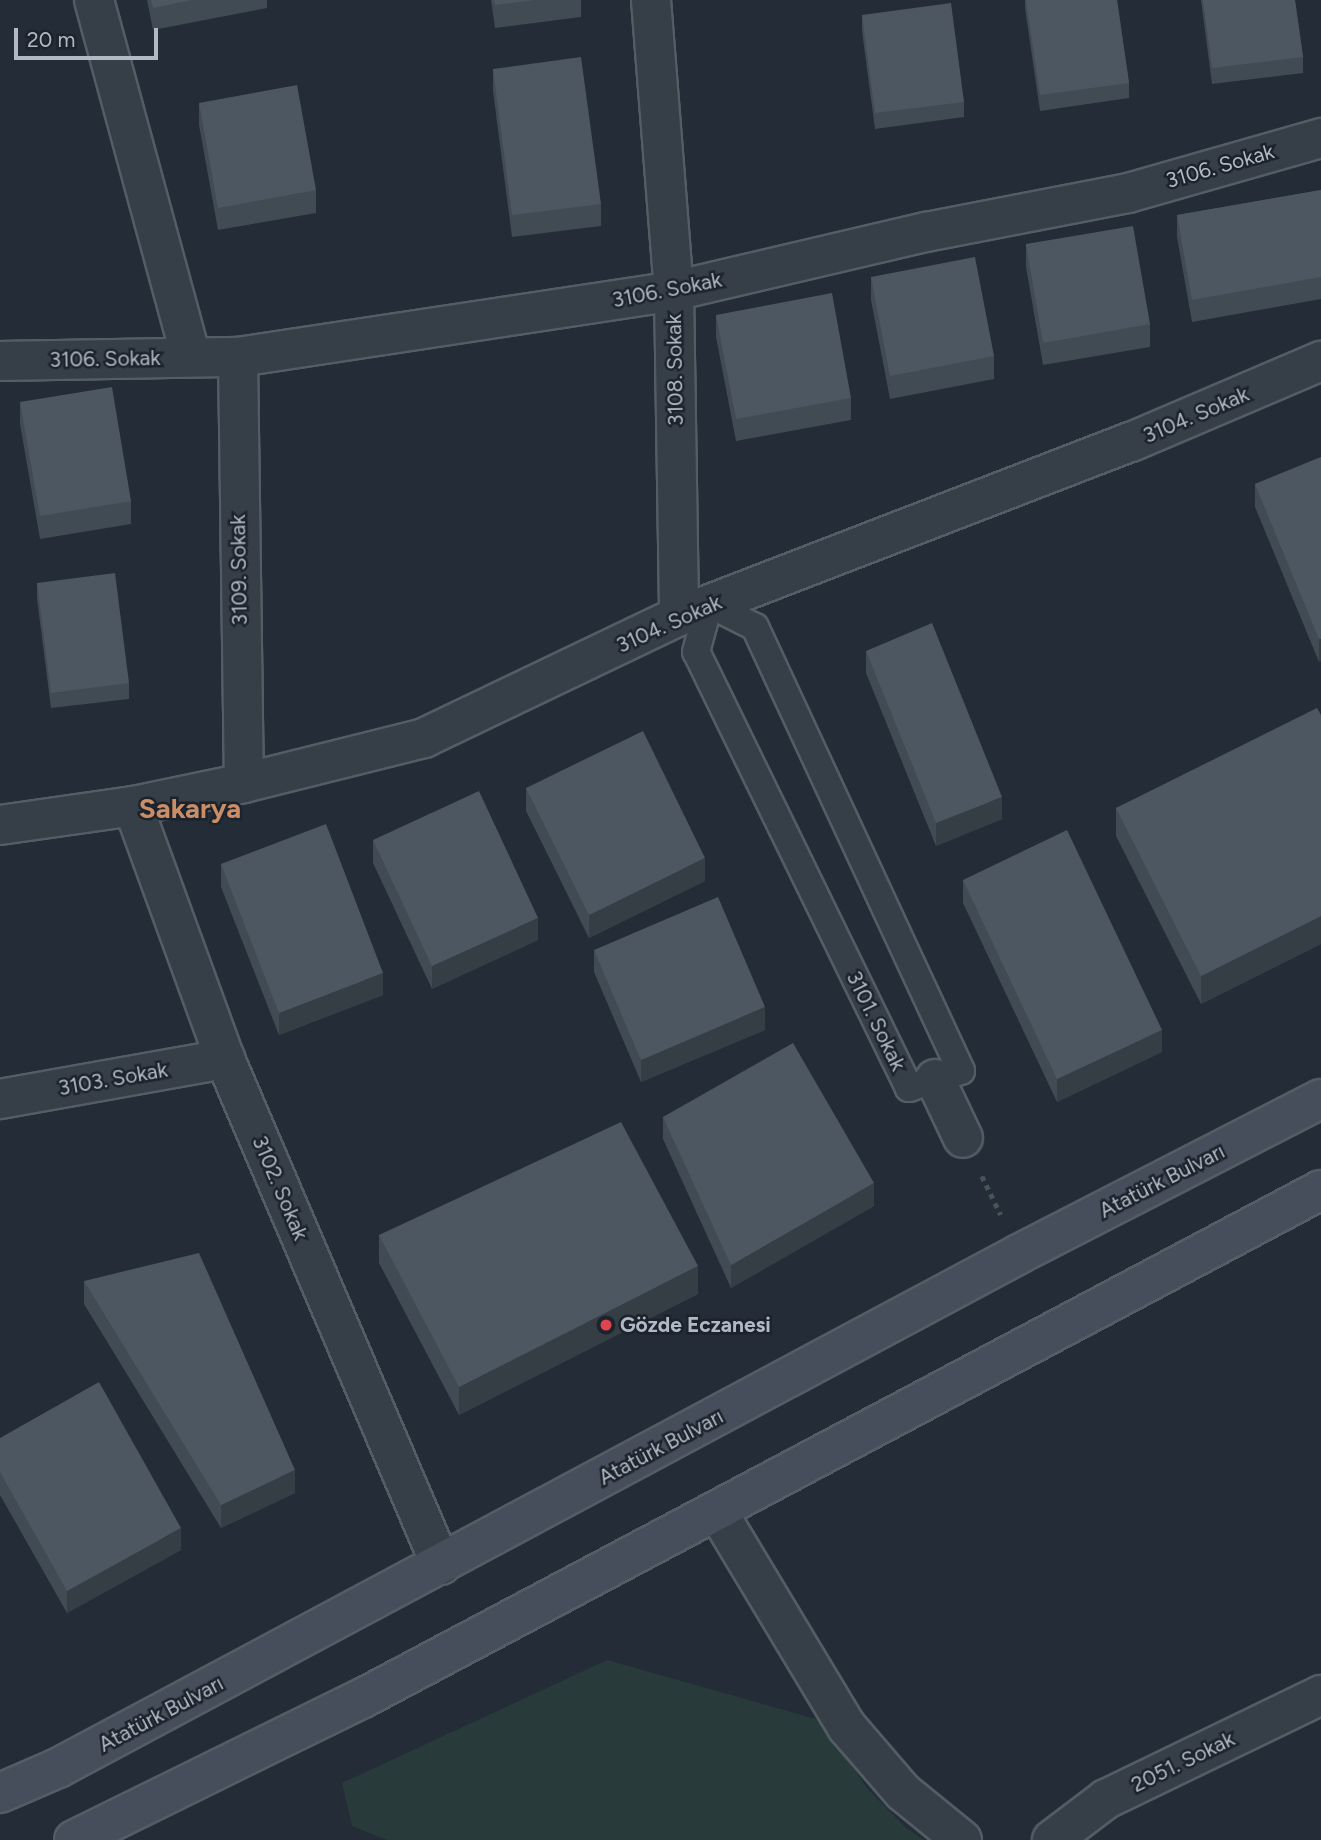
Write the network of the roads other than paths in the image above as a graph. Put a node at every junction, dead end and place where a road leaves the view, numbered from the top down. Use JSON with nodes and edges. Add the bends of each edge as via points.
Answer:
{"nodes":[{"id":1,"x":94,"y":0,"type":"edge"},
{"id":2,"x":652,"y":0,"type":"edge"},
{"id":3,"x":1321,"y":138,"type":"edge"},
{"id":4,"x":674,"y":291,"type":"junction"},
{"id":5,"x":191,"y":356,"type":"junction"},
{"id":6,"x":238,"y":356,"type":"junction"},
{"id":7,"x":0,"y":361,"type":"edge"},
{"id":8,"x":1321,"y":361,"type":"edge"},
{"id":9,"x":694,"y":610,"type":"junction"},
{"id":10,"x":244,"y":783,"type":"junction"},
{"id":11,"x":133,"y":806,"type":"junction"},
{"id":12,"x":0,"y":825,"type":"edge"},
{"id":13,"x":225,"y":1059,"type":"junction"},
{"id":14,"x":935,"y":1079,"type":"junction"},
{"id":15,"x":0,"y":1099,"type":"edge"},
{"id":16,"x":1321,"y":1099,"type":"edge"},
{"id":17,"x":963,"y":1138,"type":"road end"},
{"id":18,"x":1321,"y":1190,"type":"edge"},
{"id":19,"x":717,"y":1511,"type":"junction"},
{"id":20,"x":441,"y":1565,"type":"junction"},
{"id":21,"x":1321,"y":1695,"type":"edge"},
{"id":22,"x":0,"y":1793,"type":"edge"},
{"id":23,"x":74,"y":1840,"type":"edge"},
{"id":24,"x":962,"y":1840,"type":"edge"},
{"id":25,"x":1052,"y":1840,"type":"edge"}],
"edges":[{"from":1,"to":5,"type":"street"},
{"from":2,"to":4,"type":"street","name":"3108. Sokak"},
{"from":3,"to":4,"type":"street","name":"3106. Sokak","via":[[1128,193],[926,232]]},
{"from":4,"to":6,"type":"street","name":"3106. Sokak"},
{"from":4,"to":9,"type":"street","name":"3108. Sokak"},
{"from":5,"to":6,"type":"street","name":"3106. Sokak"},
{"from":5,"to":7,"type":"street","name":"3106. Sokak"},
{"from":6,"to":10,"type":"street","name":"3109. Sokak"},
{"from":8,"to":9,"type":"street","name":"3104. Sokak","via":[[1131,442]]},
{"from":9,"to":10,"type":"street","name":"3104. Sokak","via":[[424,738]]},
{"from":9,"to":14,"type":"lane","name":"3101. Sokak","via":[[696,652],[909,1088]]},
{"from":9,"to":14,"type":"lane","name":"3101. Sokak","via":[[755,627],[961,1071]]},
{"from":10,"to":11,"type":"street","name":"3104. Sokak"},
{"from":11,"to":12,"type":"street","name":"3104. Sokak"},
{"from":11,"to":13,"type":"street","name":"3102. Sokak"},
{"from":13,"to":15,"type":"street","name":"3103. Sokak"},
{"from":13,"to":20,"type":"street","name":"3102. Sokak"},
{"from":14,"to":17,"type":"street"},
{"from":16,"to":20,"type":"main road","name":"Atatürk Bulvarı","via":[[1019,1254]]},
{"from":18,"to":19,"type":"main road"},
{"from":19,"to":23,"type":"main road","via":[[363,1698]]},
{"from":19,"to":24,"type":"street","via":[[847,1727],[904,1792]]},
{"from":20,"to":22,"type":"main road","name":"Atatürk Bulvarı","via":[[58,1768]]},
{"from":21,"to":25,"type":"street","name":"2051. Sokak","via":[[1106,1799]]}]}
